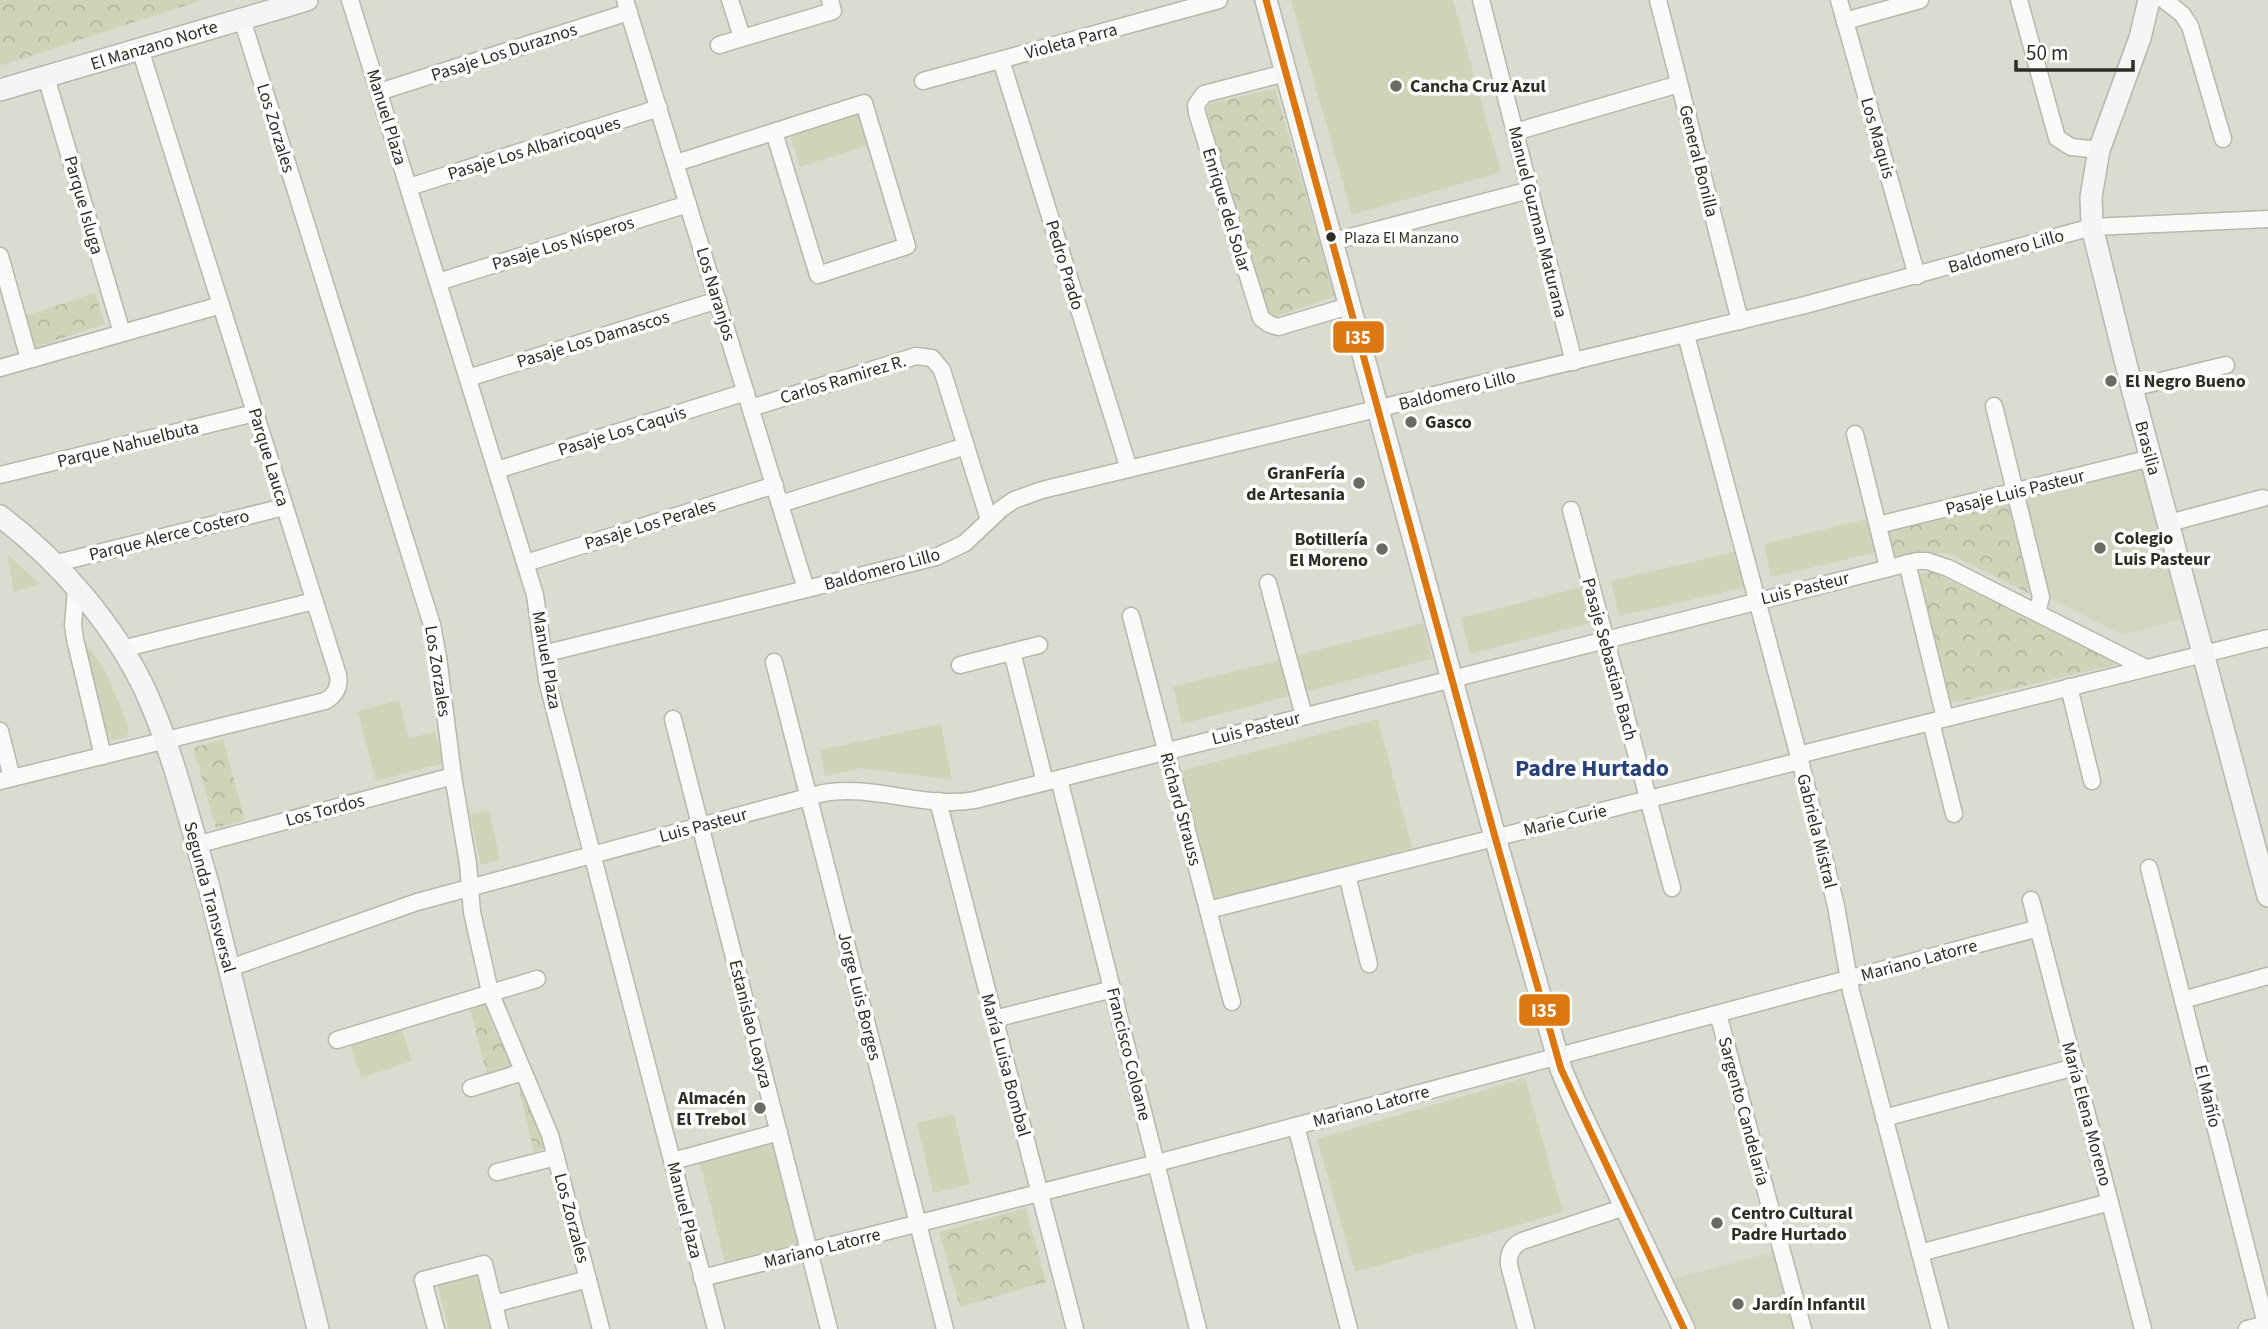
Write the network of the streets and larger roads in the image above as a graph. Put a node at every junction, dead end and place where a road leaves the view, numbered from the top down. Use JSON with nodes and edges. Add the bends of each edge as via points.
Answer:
{"nodes":[{"id":1,"x":307,"y":0,"type":"edge"},
{"id":2,"x":350,"y":0,"type":"edge"},
{"id":3,"x":730,"y":0,"type":"edge"},
{"id":4,"x":1219,"y":0,"type":"edge"},
{"id":5,"x":1266,"y":0,"type":"edge"},
{"id":6,"x":1481,"y":0,"type":"edge"},
{"id":7,"x":1658,"y":0,"type":"edge"},
{"id":8,"x":1839,"y":0,"type":"edge"},
{"id":9,"x":1920,"y":0,"type":"edge"},
{"id":10,"x":2019,"y":0,"type":"edge"},
{"id":11,"x":2149,"y":0,"type":"edge"},
{"id":12,"x":2164,"y":0,"type":"edge"},
{"id":13,"x":831,"y":5,"type":"edge"},
{"id":14,"x":627,"y":6,"type":"edge"},
{"id":15,"x":242,"y":19,"type":"junction"},
{"id":16,"x":1845,"y":21,"type":"junction"},
{"id":17,"x":742,"y":37,"type":"junction"},
{"id":18,"x":719,"y":45,"type":"dead end"},
{"id":19,"x":140,"y":49,"type":"junction"},
{"id":20,"x":1001,"y":60,"type":"junction"},
{"id":21,"x":1286,"y":73,"type":"junction"},
{"id":22,"x":46,"y":76,"type":"junction"},
{"id":23,"x":923,"y":81,"type":"dead end"},
{"id":24,"x":1679,"y":85,"type":"junction"},
{"id":25,"x":0,"y":90,"type":"edge"},
{"id":26,"x":379,"y":92,"type":"junction"},
{"id":27,"x":659,"y":108,"type":"junction"},
{"id":28,"x":774,"y":132,"type":"junction"},
{"id":29,"x":1515,"y":132,"type":"junction"},
{"id":30,"x":2223,"y":139,"type":"dead end"},
{"id":31,"x":2099,"y":150,"type":"junction"},
{"id":32,"x":676,"y":163,"type":"junction"},
{"id":33,"x":409,"y":187,"type":"junction"},
{"id":34,"x":1530,"y":190,"type":"junction"},
{"id":35,"x":688,"y":204,"type":"junction"},
{"id":36,"x":2268,"y":219,"type":"edge"},
{"id":37,"x":2092,"y":227,"type":"junction"},
{"id":38,"x":1331,"y":242,"type":"junction"},
{"id":39,"x":0,"y":256,"type":"edge"},
{"id":40,"x":1917,"y":276,"type":"junction"},
{"id":41,"x":438,"y":282,"type":"junction"},
{"id":42,"x":718,"y":300,"type":"junction"},
{"id":43,"x":221,"y":305,"type":"junction"},
{"id":44,"x":1349,"y":306,"type":"junction"},
{"id":45,"x":1740,"y":321,"type":"junction"},
{"id":46,"x":122,"y":333,"type":"junction"},
{"id":47,"x":1686,"y":335,"type":"junction"},
{"id":48,"x":29,"y":359,"type":"junction"},
{"id":49,"x":1574,"y":362,"type":"junction"},
{"id":50,"x":2225,"y":365,"type":"dead end"},
{"id":51,"x":0,"y":368,"type":"edge"},
{"id":52,"x":468,"y":378,"type":"junction"},
{"id":53,"x":2132,"y":388,"type":"junction"},
{"id":54,"x":746,"y":392,"type":"junction"},
{"id":55,"x":1994,"y":406,"type":"dead end"},
{"id":56,"x":751,"y":408,"type":"junction"},
{"id":57,"x":1378,"y":410,"type":"junction"},
{"id":58,"x":255,"y":414,"type":"junction"},
{"id":59,"x":1855,"y":434,"type":"dead end"},
{"id":60,"x":966,"y":446,"type":"junction"},
{"id":61,"x":2151,"y":458,"type":"junction"},
{"id":62,"x":1129,"y":469,"type":"junction"},
{"id":63,"x":497,"y":470,"type":"junction"},
{"id":64,"x":0,"y":475,"type":"edge"},
{"id":65,"x":775,"y":485,"type":"junction"},
{"id":66,"x":2015,"y":492,"type":"junction"},
{"id":67,"x":2263,"y":498,"type":"dead end"},
{"id":68,"x":780,"y":504,"type":"junction"},
{"id":69,"x":285,"y":507,"type":"junction"},
{"id":70,"x":1570,"y":510,"type":"dead end"},
{"id":71,"x":989,"y":520,"type":"junction"},
{"id":72,"x":3,"y":522,"type":"edge"},
{"id":73,"x":2169,"y":523,"type":"junction"},
{"id":74,"x":1878,"y":525,"type":"junction"},
{"id":75,"x":526,"y":563,"type":"junction"},
{"id":76,"x":1907,"y":563,"type":"junction"},
{"id":77,"x":53,"y":564,"type":"junction"},
{"id":78,"x":1888,"y":568,"type":"junction"},
{"id":79,"x":1268,"y":583,"type":"dead end"},
{"id":80,"x":806,"y":589,"type":"junction"},
{"id":81,"x":76,"y":590,"type":"junction"},
{"id":82,"x":1756,"y":600,"type":"junction"},
{"id":83,"x":314,"y":601,"type":"junction"},
{"id":84,"x":2037,"y":613,"type":"junction"},
{"id":85,"x":1131,"y":616,"type":"dead end"},
{"id":86,"x":2268,"y":638,"type":"edge"},
{"id":87,"x":1605,"y":639,"type":"junction"},
{"id":88,"x":1039,"y":645,"type":"dead end"},
{"id":89,"x":122,"y":649,"type":"junction"},
{"id":90,"x":1012,"y":652,"type":"junction"},
{"id":91,"x":543,"y":654,"type":"junction"},
{"id":92,"x":2203,"y":654,"type":"junction"},
{"id":93,"x":774,"y":662,"type":"dead end"},
{"id":94,"x":960,"y":665,"type":"dead end"},
{"id":95,"x":2146,"y":668,"type":"junction"},
{"id":96,"x":1451,"y":678,"type":"junction"},
{"id":97,"x":2069,"y":687,"type":"junction"},
{"id":98,"x":1304,"y":716,"type":"junction"},
{"id":99,"x":673,"y":719,"type":"dead end"},
{"id":100,"x":1938,"y":720,"type":"junction"},
{"id":101,"x":0,"y":731,"type":"edge"},
{"id":102,"x":164,"y":741,"type":"junction"},
{"id":103,"x":1166,"y":751,"type":"junction"},
{"id":104,"x":103,"y":756,"type":"junction"},
{"id":105,"x":1799,"y":758,"type":"junction"},
{"id":106,"x":453,"y":776,"type":"junction"},
{"id":107,"x":6,"y":780,"type":"edge"},
{"id":108,"x":1052,"y":780,"type":"junction"},
{"id":109,"x":2092,"y":781,"type":"dead end"},
{"id":110,"x":809,"y":797,"type":"junction"},
{"id":111,"x":1648,"y":799,"type":"junction"},
{"id":112,"x":938,"y":801,"type":"junction"},
{"id":113,"x":1954,"y":814,"type":"dead end"},
{"id":114,"x":700,"y":826,"type":"junction"},
{"id":115,"x":1495,"y":838,"type":"junction"},
{"id":116,"x":196,"y":845,"type":"junction"},
{"id":117,"x":2262,"y":853,"type":"edge"},
{"id":118,"x":593,"y":854,"type":"junction"},
{"id":119,"x":2149,"y":868,"type":"dead end"},
{"id":120,"x":1347,"y":875,"type":"junction"},
{"id":121,"x":470,"y":888,"type":"junction"},
{"id":122,"x":1672,"y":888,"type":"dead end"},
{"id":123,"x":2268,"y":896,"type":"edge"},
{"id":124,"x":2031,"y":900,"type":"dead end"},
{"id":125,"x":1208,"y":910,"type":"junction"},
{"id":126,"x":2039,"y":928,"type":"junction"},
{"id":127,"x":1368,"y":964,"type":"dead end"},
{"id":128,"x":230,"y":968,"type":"junction"},
{"id":129,"x":2268,"y":976,"type":"edge"},
{"id":130,"x":537,"y":979,"type":"dead end"},
{"id":131,"x":1848,"y":979,"type":"junction"},
{"id":132,"x":1113,"y":989,"type":"junction"},
{"id":133,"x":491,"y":992,"type":"junction"},
{"id":134,"x":2183,"y":1000,"type":"junction"},
{"id":135,"x":1232,"y":1002,"type":"dead end"},
{"id":136,"x":1718,"y":1014,"type":"junction"},
{"id":137,"x":995,"y":1019,"type":"junction"},
{"id":138,"x":337,"y":1040,"type":"dead end"},
{"id":139,"x":1557,"y":1057,"type":"junction"},
{"id":140,"x":2075,"y":1067,"type":"junction"},
{"id":141,"x":523,"y":1072,"type":"junction"},
{"id":142,"x":471,"y":1088,"type":"dead end"},
{"id":143,"x":1884,"y":1118,"type":"junction"},
{"id":144,"x":1296,"y":1126,"type":"junction"},
{"id":145,"x":779,"y":1132,"type":"junction"},
{"id":146,"x":556,"y":1157,"type":"junction"},
{"id":147,"x":673,"y":1161,"type":"junction"},
{"id":148,"x":1157,"y":1163,"type":"junction"},
{"id":149,"x":497,"y":1172,"type":"dead end"},
{"id":150,"x":1040,"y":1193,"type":"junction"},
{"id":151,"x":2110,"y":1202,"type":"junction"},
{"id":152,"x":1625,"y":1208,"type":"junction"},
{"id":153,"x":918,"y":1223,"type":"junction"},
{"id":154,"x":809,"y":1251,"type":"junction"},
{"id":155,"x":1920,"y":1253,"type":"junction"},
{"id":156,"x":702,"y":1278,"type":"junction"},
{"id":157,"x":588,"y":1279,"type":"junction"},
{"id":158,"x":494,"y":1304,"type":"junction"},
{"id":159,"x":2267,"y":1324,"type":"edge"},
{"id":160,"x":318,"y":1329,"type":"edge"},
{"id":161,"x":436,"y":1329,"type":"edge"},
{"id":162,"x":500,"y":1329,"type":"edge"},
{"id":163,"x":601,"y":1329,"type":"edge"},
{"id":164,"x":716,"y":1329,"type":"edge"},
{"id":165,"x":829,"y":1329,"type":"edge"},
{"id":166,"x":945,"y":1329,"type":"edge"},
{"id":167,"x":1075,"y":1329,"type":"edge"},
{"id":168,"x":1198,"y":1329,"type":"edge"},
{"id":169,"x":1349,"y":1329,"type":"edge"},
{"id":170,"x":1526,"y":1329,"type":"edge"},
{"id":171,"x":1684,"y":1329,"type":"edge"},
{"id":172,"x":1803,"y":1329,"type":"edge"},
{"id":173,"x":1940,"y":1329,"type":"edge"},
{"id":174,"x":2143,"y":1329,"type":"edge"},
{"id":175,"x":2247,"y":1329,"type":"edge"}],
"edges":[{"from":1,"to":15,"type":"street","name":"El Manzano Norte"},
{"from":2,"to":26,"type":"street","name":"Manuel Plaza"},
{"from":3,"to":17,"type":"street"},
{"from":4,"to":20,"type":"street","name":"Violeta Parra"},
{"from":5,"to":21,"type":"street"},
{"from":6,"to":29,"type":"street","name":"Manuel Guzman Maturana"},
{"from":7,"to":24,"type":"street","name":"General Bonilla"},
{"from":8,"to":16,"type":"street","name":"Los Maquis"},
{"from":9,"to":16,"type":"street"},
{"from":10,"to":31,"type":"street","via":[[2055,134],[2066,145]]},
{"from":11,"to":31,"type":"street","name":"Brasilia"},
{"from":12,"to":30,"type":"street","via":[[2190,26]]},
{"from":13,"to":17,"type":"street"},
{"from":14,"to":26,"type":"street","name":"Pasaje Los Duraznos"},
{"from":14,"to":27,"type":"street","name":"Los Naranjos"},
{"from":15,"to":19,"type":"street","name":"El Manzano Norte"},
{"from":15,"to":106,"type":"street","name":"Los Zorzales","via":[[432,625]]},
{"from":16,"to":40,"type":"street","name":"Los Maquis"},
{"from":17,"to":18,"type":"street"},
{"from":19,"to":22,"type":"street","name":"El Manzano Norte"},
{"from":19,"to":43,"type":"street","name":"Parque Lauca"},
{"from":20,"to":23,"type":"street","name":"Violeta Parra"},
{"from":20,"to":62,"type":"street","name":"Pedro Prado"},
{"from":21,"to":38,"type":"street"},
{"from":21,"to":44,"type":"street","name":"Enrique del Solar","via":[[1205,94],[1196,105],[1197,113],[1261,318],[1278,327]]},
{"from":22,"to":25,"type":"street","name":"El Manzano Norte"},
{"from":22,"to":46,"type":"street","name":"Parque Isluga"},
{"from":24,"to":29,"type":"street"},
{"from":24,"to":45,"type":"street","name":"General Bonilla"},
{"from":26,"to":33,"type":"street","name":"Manuel Plaza"},
{"from":27,"to":32,"type":"street","name":"Los Naranjos"},
{"from":27,"to":33,"type":"street","name":"Pasaje Los Albaricoques"},
{"from":28,"to":28,"type":"street","via":[[818,275],[907,246],[864,103]]},
{"from":28,"to":32,"type":"street"},
{"from":29,"to":34,"type":"street","name":"Manuel Guzman Maturana"},
{"from":31,"to":37,"type":"street","name":"Brasilia","via":[[2091,197]]},
{"from":32,"to":35,"type":"street","name":"Los Naranjos"},
{"from":33,"to":41,"type":"street","name":"Manuel Plaza"},
{"from":34,"to":38,"type":"street"},
{"from":34,"to":49,"type":"street","name":"Manuel Guzman Maturana"},
{"from":35,"to":41,"type":"street","name":"Pasaje Los Nísperos"},
{"from":35,"to":42,"type":"street","name":"Los Naranjos"},
{"from":36,"to":37,"type":"street","name":"Baldomero Lillo"},
{"from":37,"to":40,"type":"street","name":"Baldomero Lillo"},
{"from":37,"to":53,"type":"street","name":"Brasilia"},
{"from":38,"to":44,"type":"street"},
{"from":39,"to":48,"type":"street"},
{"from":40,"to":45,"type":"street","name":"Baldomero Lillo"},
{"from":41,"to":52,"type":"street","name":"Manuel Plaza"},
{"from":42,"to":52,"type":"street","name":"Pasaje Los Damascos"},
{"from":42,"to":54,"type":"street","name":"Los Naranjos"},
{"from":43,"to":46,"type":"street"},
{"from":43,"to":58,"type":"street","name":"Parque Lauca"},
{"from":44,"to":57,"type":"street"},
{"from":45,"to":47,"type":"street","name":"Baldomero Lillo"},
{"from":46,"to":48,"type":"street"},
{"from":47,"to":49,"type":"street","name":"Baldomero Lillo"},
{"from":47,"to":82,"type":"street","name":"Gabriela Mistral"},
{"from":48,"to":51,"type":"street"},
{"from":49,"to":57,"type":"street","name":"Baldomero Lillo"},
{"from":50,"to":53,"type":"street"},
{"from":52,"to":63,"type":"street","name":"Manuel Plaza"},
{"from":53,"to":61,"type":"street","name":"Brasilia"},
{"from":54,"to":56,"type":"street","name":"Los Naranjos"},
{"from":54,"to":63,"type":"street","name":"Pasaje Los Caquis"},
{"from":55,"to":66,"type":"street"},
{"from":56,"to":60,"type":"street","name":"Carlos Ramirez R.","via":[[927,356],[942,370]]},
{"from":56,"to":65,"type":"street","name":"Los Naranjos"},
{"from":57,"to":62,"type":"street","name":"Baldomero Lillo"},
{"from":57,"to":96,"type":"street"},
{"from":58,"to":64,"type":"street","name":"Parque Nahuelbuta"},
{"from":58,"to":69,"type":"street","name":"Parque Lauca"},
{"from":59,"to":74,"type":"street"},
{"from":60,"to":68,"type":"street"},
{"from":60,"to":71,"type":"street","name":"Carlos Ramirez R."},
{"from":61,"to":66,"type":"street","name":"Pasaje Luis Pasteur"},
{"from":61,"to":73,"type":"street","name":"Brasilia"},
{"from":62,"to":71,"type":"street","name":"Baldomero Lillo","via":[[1028,494]]},
{"from":63,"to":75,"type":"street","name":"Manuel Plaza"},
{"from":65,"to":68,"type":"street","name":"Los Naranjos"},
{"from":65,"to":75,"type":"street","name":"Pasaje Los Perales"},
{"from":66,"to":74,"type":"street","name":"Pasaje Luis Pasteur"},
{"from":66,"to":84,"type":"street","via":[[2041,597]]},
{"from":67,"to":73,"type":"street"},
{"from":68,"to":80,"type":"street","name":"Los Naranjos"},
{"from":69,"to":77,"type":"street","name":"Parque Alerce Costero"},
{"from":69,"to":83,"type":"street","name":"Parque Lauca"},
{"from":70,"to":87,"type":"street","name":"Pasaje Sebastian Bach"},
{"from":71,"to":80,"type":"street","name":"Baldomero Lillo","via":[[974,536],[946,553]]},
{"from":72,"to":77,"type":"street","name":"Segunda Transversal"},
{"from":73,"to":92,"type":"street","name":"Brasilia"},
{"from":74,"to":78,"type":"street"},
{"from":75,"to":91,"type":"street","name":"Manuel Plaza","via":[[539,612]]},
{"from":76,"to":78,"type":"street","name":"Luis Pasteur"},
{"from":76,"to":84,"type":"street","name":"Luis Pasteur","via":[[1938,564]]},
{"from":76,"to":100,"type":"street"},
{"from":77,"to":81,"type":"street","name":"Segunda Transversal"},
{"from":78,"to":82,"type":"street","name":"Luis Pasteur"},
{"from":79,"to":98,"type":"street"},
{"from":80,"to":91,"type":"street","name":"Baldomero Lillo"},
{"from":81,"to":89,"type":"street","name":"Segunda Transversal"},
{"from":81,"to":104,"type":"street","via":[[75,639]]},
{"from":82,"to":87,"type":"street","name":"Luis Pasteur"},
{"from":82,"to":105,"type":"street","name":"Gabriela Mistral"},
{"from":83,"to":89,"type":"street"},
{"from":83,"to":102,"type":"street","name":"Parque Lauca","via":[[338,675],[334,695]]},
{"from":84,"to":95,"type":"street","name":"Luis Pasteur"},
{"from":85,"to":103,"type":"street","name":"Richard Strauss"},
{"from":86,"to":92,"type":"street"},
{"from":87,"to":96,"type":"street","name":"Luis Pasteur"},
{"from":87,"to":111,"type":"street","name":"Pasaje Sebastian Bach"},
{"from":88,"to":90,"type":"street"},
{"from":89,"to":102,"type":"street","name":"Segunda Transversal","via":[[146,693]]},
{"from":90,"to":94,"type":"street"},
{"from":90,"to":108,"type":"street","name":"Francisco Coloane"},
{"from":91,"to":118,"type":"street","name":"Manuel Plaza"},
{"from":92,"to":95,"type":"street"},
{"from":92,"to":117,"type":"street","name":"Brasilia"},
{"from":93,"to":110,"type":"street","name":"Jorge Luis Borges"},
{"from":95,"to":97,"type":"street","name":"Marie Curie"},
{"from":96,"to":98,"type":"street","name":"Luis Pasteur"},
{"from":96,"to":115,"type":"street"},
{"from":97,"to":100,"type":"street","name":"Marie Curie"},
{"from":97,"to":109,"type":"street"},
{"from":98,"to":103,"type":"street","name":"Luis Pasteur"},
{"from":99,"to":114,"type":"street","name":"Estanislao Loayza"},
{"from":100,"to":105,"type":"street","name":"Marie Curie"},
{"from":100,"to":113,"type":"street"},
{"from":101,"to":107,"type":"street"},
{"from":102,"to":104,"type":"street"},
{"from":102,"to":116,"type":"street","name":"Segunda Transversal"},
{"from":103,"to":108,"type":"street","name":"Luis Pasteur"},
{"from":103,"to":125,"type":"street","name":"Richard Strauss"},
{"from":104,"to":107,"type":"street"},
{"from":105,"to":111,"type":"street","name":"Marie Curie"},
{"from":105,"to":131,"type":"street","name":"Gabriela Mistral","via":[[1836,906]]},
{"from":106,"to":116,"type":"street","name":"Los Tordos"},
{"from":106,"to":121,"type":"street","name":"Los Zorzales"},
{"from":108,"to":112,"type":"street","name":"Luis Pasteur","via":[[967,802]]},
{"from":108,"to":132,"type":"street","name":"Francisco Coloane"},
{"from":110,"to":112,"type":"street","name":"Luis Pasteur","via":[[848,790]]},
{"from":110,"to":114,"type":"street","name":"Luis Pasteur"},
{"from":110,"to":153,"type":"street","name":"Jorge Luis Borges"},
{"from":111,"to":115,"type":"street","name":"Marie Curie"},
{"from":111,"to":122,"type":"street","name":"Pasaje Sebastian Bach"},
{"from":112,"to":137,"type":"street","name":"María Luisa Bombal"},
{"from":114,"to":118,"type":"street","name":"Luis Pasteur"},
{"from":114,"to":145,"type":"street","name":"Estanislao Loayza"},
{"from":115,"to":120,"type":"street","name":"Marie Curie"},
{"from":115,"to":139,"type":"street"},
{"from":116,"to":128,"type":"street","name":"Segunda Transversal"},
{"from":117,"to":123,"type":"street","name":"Brasilia"},
{"from":118,"to":121,"type":"street","name":"Luis Pasteur"},
{"from":118,"to":147,"type":"street","name":"Manuel Plaza"},
{"from":119,"to":134,"type":"street","name":"El Mañío"},
{"from":120,"to":125,"type":"street","name":"Marie Curie"},
{"from":120,"to":127,"type":"street"},
{"from":121,"to":128,"type":"street","name":"Luis Pasteur"},
{"from":121,"to":133,"type":"street","name":"Los Zorzales"},
{"from":124,"to":126,"type":"street","name":"María Elena Moreno"},
{"from":125,"to":135,"type":"street","name":"Richard Strauss"},
{"from":126,"to":131,"type":"street","name":"Mariano Latorre"},
{"from":126,"to":140,"type":"street","name":"María Elena Moreno"},
{"from":128,"to":160,"type":"street","name":"Segunda Transversal"},
{"from":129,"to":134,"type":"street"},
{"from":130,"to":133,"type":"street"},
{"from":131,"to":136,"type":"street","name":"Mariano Latorre"},
{"from":131,"to":143,"type":"street","name":"Gabriela Mistral"},
{"from":132,"to":137,"type":"street"},
{"from":132,"to":148,"type":"street","name":"Francisco Coloane"},
{"from":133,"to":138,"type":"street"},
{"from":133,"to":141,"type":"street","name":"Los Zorzales"},
{"from":134,"to":159,"type":"street","name":"El Mañío"},
{"from":136,"to":139,"type":"street","name":"Mariano Latorre"},
{"from":136,"to":172,"type":"street","name":"Sargento Candelaria"},
{"from":137,"to":150,"type":"street","name":"María Luisa Bombal"},
{"from":139,"to":144,"type":"street","name":"Mariano Latorre"},
{"from":139,"to":152,"type":"street"},
{"from":140,"to":143,"type":"street"},
{"from":140,"to":151,"type":"street","name":"María Elena Moreno"},
{"from":141,"to":142,"type":"street"},
{"from":141,"to":146,"type":"street","name":"Los Zorzales"},
{"from":143,"to":155,"type":"street","name":"Gabriela Mistral"},
{"from":144,"to":148,"type":"street","name":"Mariano Latorre"},
{"from":144,"to":169,"type":"street"},
{"from":145,"to":147,"type":"street"},
{"from":145,"to":154,"type":"street","name":"Estanislao Loayza"},
{"from":146,"to":149,"type":"street"},
{"from":146,"to":157,"type":"street","name":"Los Zorzales"},
{"from":147,"to":156,"type":"street","name":"Manuel Plaza"},
{"from":148,"to":150,"type":"street","name":"Mariano Latorre"},
{"from":148,"to":168,"type":"street","name":"Francisco Coloane"},
{"from":150,"to":153,"type":"street","name":"Mariano Latorre"},
{"from":150,"to":167,"type":"street","name":"María Luisa Bombal"},
{"from":151,"to":155,"type":"street"},
{"from":151,"to":174,"type":"street","name":"María Elena Moreno"},
{"from":152,"to":170,"type":"street","via":[[1513,1247],[1509,1265]]},
{"from":152,"to":171,"type":"street"},
{"from":153,"to":154,"type":"street","name":"Mariano Latorre"},
{"from":153,"to":166,"type":"street","name":"Jorge Luis Borges"},
{"from":154,"to":156,"type":"street","name":"Mariano Latorre"},
{"from":154,"to":165,"type":"street","name":"Estanislao Loayza"},
{"from":155,"to":173,"type":"street","name":"Gabriela Mistral"},
{"from":156,"to":164,"type":"street","name":"Manuel Plaza"},
{"from":157,"to":158,"type":"street"},
{"from":157,"to":163,"type":"street","name":"Los Zorzales"},
{"from":158,"to":161,"type":"street","via":[[484,1264],[424,1280]]},
{"from":158,"to":162,"type":"street"},
{"from":159,"to":175,"type":"street"}]}
